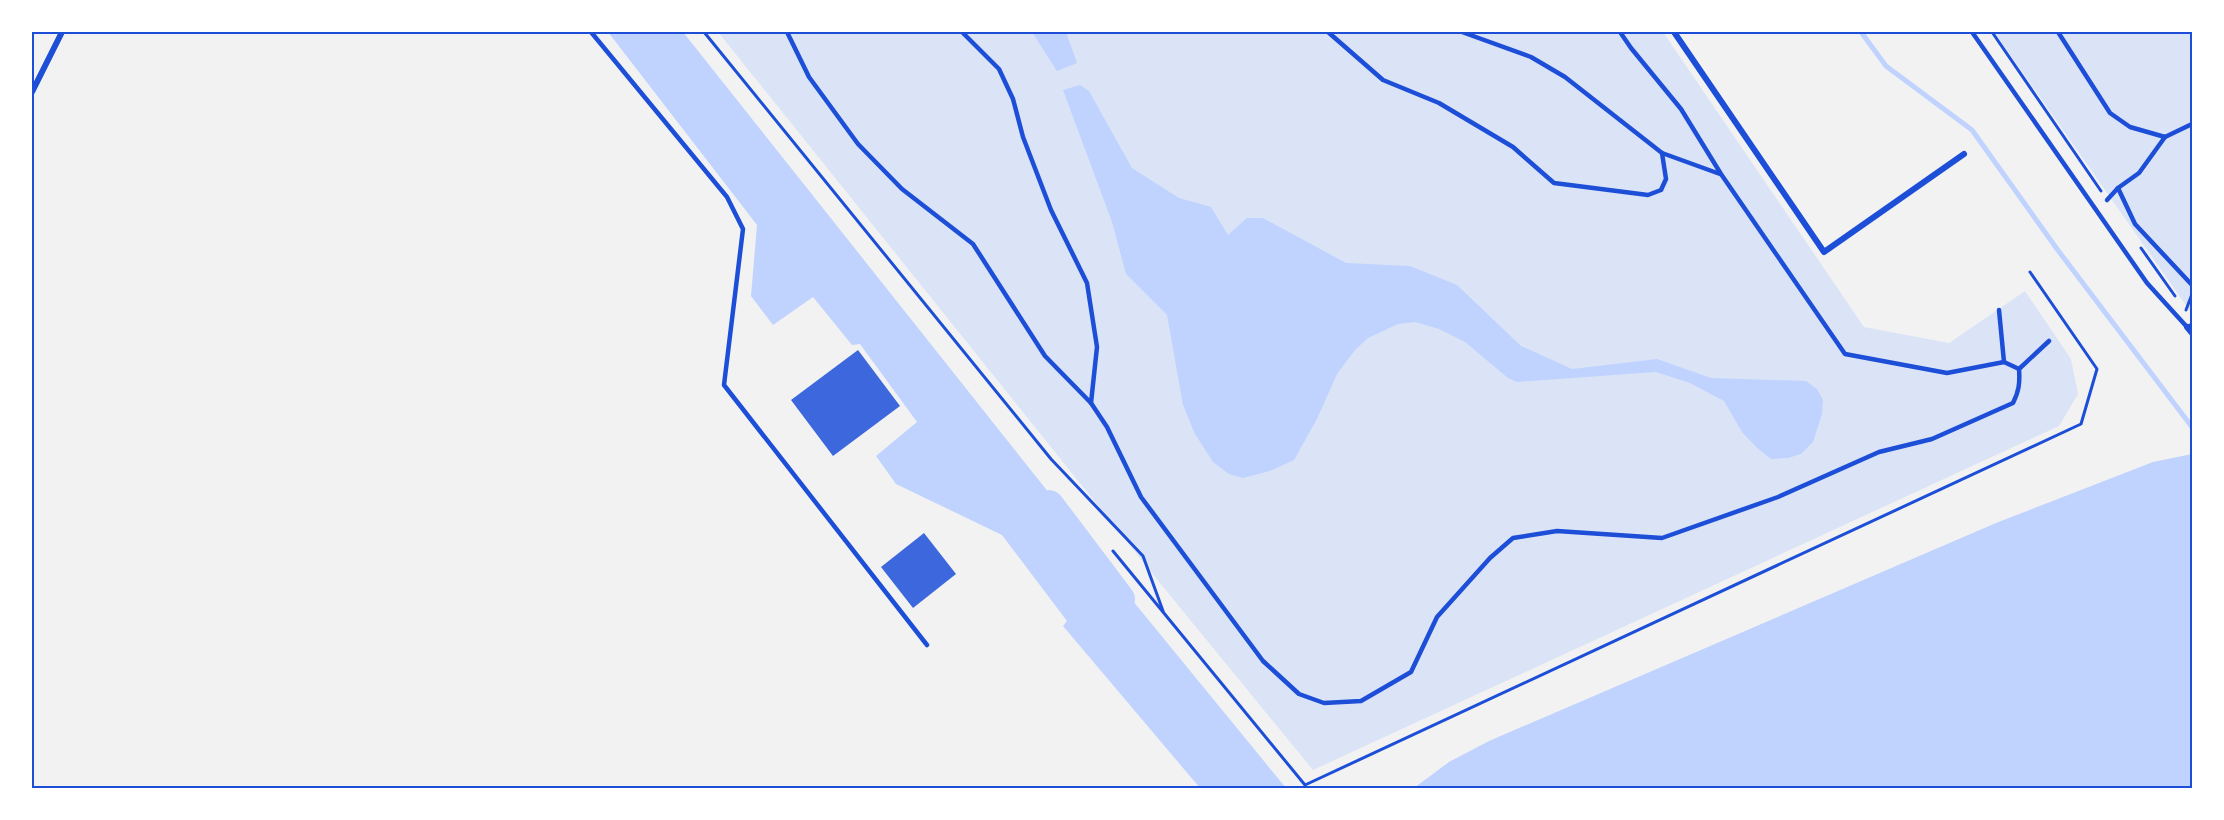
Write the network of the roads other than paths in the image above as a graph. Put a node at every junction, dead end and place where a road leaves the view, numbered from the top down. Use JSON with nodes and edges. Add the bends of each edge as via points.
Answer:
{"nodes":[{"id":1,"x":62,"y":32,"type":"edge"},
{"id":2,"x":591,"y":32,"type":"edge"},
{"id":3,"x":787,"y":32,"type":"edge"},
{"id":4,"x":962,"y":32,"type":"edge"},
{"id":5,"x":1328,"y":32,"type":"edge"},
{"id":6,"x":1462,"y":32,"type":"edge"},
{"id":7,"x":1620,"y":32,"type":"edge"},
{"id":8,"x":1674,"y":32,"type":"edge"},
{"id":9,"x":1972,"y":32,"type":"edge"},
{"id":10,"x":2058,"y":32,"type":"edge"},
{"id":11,"x":32,"y":93,"type":"edge"},
{"id":12,"x":2193,"y":124,"type":"edge"},
{"id":13,"x":2165,"y":137,"type":"junction"},
{"id":14,"x":1662,"y":153,"type":"junction"},
{"id":15,"x":1964,"y":154,"type":"dead end"},
{"id":16,"x":1721,"y":174,"type":"junction"},
{"id":17,"x":2118,"y":188,"type":"junction"},
{"id":18,"x":2107,"y":200,"type":"road end"},
{"id":19,"x":2192,"y":284,"type":"edge"},
{"id":20,"x":1999,"y":310,"type":"dead end"},
{"id":21,"x":2190,"y":326,"type":"edge"},
{"id":22,"x":2193,"y":333,"type":"edge"},
{"id":23,"x":2049,"y":341,"type":"dead end"},
{"id":24,"x":2004,"y":362,"type":"junction"},
{"id":25,"x":2019,"y":369,"type":"junction"},
{"id":26,"x":1091,"y":403,"type":"junction"},
{"id":27,"x":927,"y":645,"type":"dead end"}],
"edges":[{"from":1,"to":11,"type":"street"},
{"from":2,"to":27,"type":"lane","via":[[727,198],[744,229],[724,385]]},
{"from":3,"to":26,"type":"lane","via":[[809,77],[858,144],[902,189],[973,244],[1045,356]]},
{"from":4,"to":26,"type":"lane","via":[[999,69],[1050,210],[1087,283],[1097,347]]},
{"from":5,"to":14,"type":"lane","via":[[1383,80],[1439,103],[1503,141],[1554,183],[1648,195],[1661,190],[1666,179]]},
{"from":6,"to":14,"type":"lane","via":[[1531,57],[1565,77]]},
{"from":7,"to":16,"type":"lane","via":[[1681,109]]},
{"from":8,"to":15,"type":"street","via":[[1824,252]]},
{"from":9,"to":21,"type":"lane","via":[[2147,283]]},
{"from":10,"to":13,"type":"lane","via":[[2110,113],[2130,127]]},
{"from":12,"to":13,"type":"lane"},
{"from":13,"to":17,"type":"lane","via":[[2139,173]]},
{"from":14,"to":16,"type":"lane"},
{"from":16,"to":24,"type":"lane","via":[[1845,354],[1947,373]]},
{"from":17,"to":18,"type":"lane"},
{"from":17,"to":19,"type":"lane","via":[[2135,224]]},
{"from":20,"to":24,"type":"lane"},
{"from":21,"to":22,"type":"street"},
{"from":23,"to":25,"type":"lane"},
{"from":24,"to":25,"type":"lane"},
{"from":25,"to":26,"type":"lane","via":[[2020,385],[2013,403],[1932,439],[1879,452],[1778,497],[1662,538],[1557,531],[1514,538],[1490,558],[1437,617],[1411,672],[1361,701],[1324,703],[1299,694],[1263,661],[1142,497]]}]}
